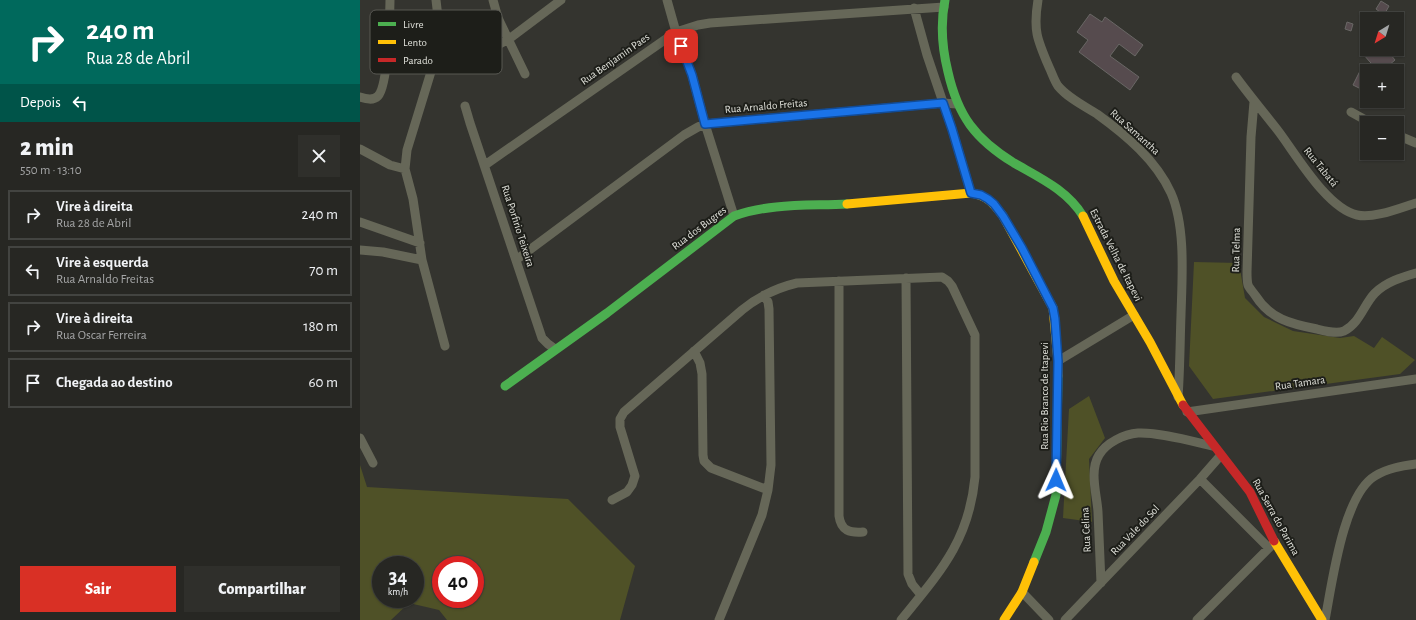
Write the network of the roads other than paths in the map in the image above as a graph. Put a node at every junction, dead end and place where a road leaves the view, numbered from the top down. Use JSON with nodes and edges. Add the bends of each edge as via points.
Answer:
{"nodes":[{"id":1,"x":390,"y":0,"type":"edge"},
{"id":2,"x":436,"y":0,"type":"edge"},
{"id":3,"x":493,"y":0,"type":"edge"},
{"id":4,"x":561,"y":0,"type":"edge"},
{"id":5,"x":667,"y":0,"type":"edge"},
{"id":6,"x":1038,"y":0,"type":"edge"},
{"id":7,"x":944,"y":3,"type":"edge"},
{"id":8,"x":914,"y":8,"type":"junction"},
{"id":9,"x":389,"y":10,"type":"edge"},
{"id":10,"x":437,"y":10,"type":"edge"},
{"id":11,"x":496,"y":10,"type":"edge"},
{"id":12,"x":502,"y":26,"type":"edge"},
{"id":13,"x":676,"y":32,"type":"junction"},
{"id":14,"x":509,"y":39,"type":"junction"},
{"id":15,"x":502,"y":43,"type":"edge"},
{"id":16,"x":385,"y":74,"type":"edge"},
{"id":17,"x":430,"y":74,"type":"edge"},
{"id":18,"x":525,"y":74,"type":"dead end"},
{"id":19,"x":1236,"y":77,"type":"dead end"},
{"id":20,"x":360,"y":97,"type":"edge"},
{"id":21,"x":1254,"y":102,"type":"junction"},
{"id":22,"x":943,"y":103,"type":"junction"},
{"id":23,"x":957,"y":104,"type":"junction"},
{"id":24,"x":465,"y":106,"type":"dead end"},
{"id":25,"x":1351,"y":112,"type":"dead end"},
{"id":26,"x":1360,"y":117,"type":"edge"},
{"id":27,"x":705,"y":124,"type":"junction"},
{"id":28,"x":1404,"y":138,"type":"edge"},
{"id":29,"x":1416,"y":143,"type":"edge"},
{"id":30,"x":360,"y":149,"type":"edge"},
{"id":31,"x":485,"y":165,"type":"junction"},
{"id":32,"x":405,"y":170,"type":"junction"},
{"id":33,"x":971,"y":193,"type":"junction"},
{"id":34,"x":1416,"y":203,"type":"edge"},
{"id":35,"x":734,"y":216,"type":"junction"},
{"id":36,"x":360,"y":222,"type":"edge"},
{"id":37,"x":420,"y":243,"type":"junction"},
{"id":38,"x":360,"y":250,"type":"edge"},
{"id":39,"x":422,"y":260,"type":"junction"},
{"id":40,"x":516,"y":260,"type":"junction"},
{"id":41,"x":1416,"y":273,"type":"edge"},
{"id":42,"x":906,"y":278,"type":"junction"},
{"id":43,"x":839,"y":281,"type":"junction"},
{"id":44,"x":764,"y":295,"type":"junction"},
{"id":45,"x":1134,"y":315,"type":"junction"},
{"id":46,"x":445,"y":346,"type":"dead end"},
{"id":47,"x":555,"y":349,"type":"junction"},
{"id":48,"x":694,"y":351,"type":"junction"},
{"id":49,"x":1058,"y":361,"type":"junction"},
{"id":50,"x":1416,"y":378,"type":"edge"},
{"id":51,"x":505,"y":386,"type":"dead end"},
{"id":52,"x":1178,"y":398,"type":"junction"},
{"id":53,"x":1187,"y":412,"type":"junction"},
{"id":54,"x":360,"y":438,"type":"edge"},
{"id":55,"x":1213,"y":446,"type":"junction"},
{"id":56,"x":1221,"y":454,"type":"junction"},
{"id":57,"x":374,"y":463,"type":"dead end"},
{"id":58,"x":1416,"y":464,"type":"edge"},
{"id":59,"x":1200,"y":479,"type":"junction"},
{"id":60,"x":768,"y":490,"type":"junction"},
{"id":61,"x":612,"y":500,"type":"dead end"},
{"id":62,"x":863,"y":532,"type":"dead end"},
{"id":63,"x":1272,"y":545,"type":"junction"},
{"id":64,"x":1101,"y":583,"type":"junction"},
{"id":65,"x":1022,"y":592,"type":"junction"},
{"id":66,"x":921,"y":595,"type":"junction"},
{"id":67,"x":719,"y":620,"type":"edge"},
{"id":68,"x":901,"y":620,"type":"edge"},
{"id":69,"x":1004,"y":620,"type":"edge"},
{"id":70,"x":1048,"y":620,"type":"edge"},
{"id":71,"x":1065,"y":620,"type":"edge"},
{"id":72,"x":1197,"y":620,"type":"edge"},
{"id":73,"x":1323,"y":620,"type":"edge"}],
"edges":[{"from":1,"to":9,"type":"street"},
{"from":2,"to":10,"type":"street"},
{"from":3,"to":11,"type":"street"},
{"from":4,"to":14,"type":"street"},
{"from":5,"to":13,"type":"street"},
{"from":6,"to":52,"type":"street","name":"Rua Samantha","via":[[1034,18],[1035,31],[1058,85],[1132,143],[1155,167],[1175,203],[1182,245]]},
{"from":7,"to":8,"type":"street","name":"Rua Benjamin Paes"},
{"from":7,"to":23,"type":"street","name":"Estrada Velha de Itapevi","via":[[942,40]]},
{"from":8,"to":13,"type":"street","name":"Rua Benjamin Paes","via":[[710,23]]},
{"from":8,"to":22,"type":"street"},
{"from":12,"to":14,"type":"street"},
{"from":13,"to":27,"type":"street","via":[[692,75]]},
{"from":13,"to":31,"type":"street","name":"Rua Benjamin Paes"},
{"from":14,"to":15,"type":"street"},
{"from":14,"to":18,"type":"street"},
{"from":16,"to":20,"type":"street","via":[[378,96],[369,100]]},
{"from":17,"to":32,"type":"street","via":[[412,129]]},
{"from":19,"to":21,"type":"street","name":"Rua Tabatá"},
{"from":21,"to":34,"type":"street","name":"Rua Tabatá","via":[[1315,183],[1347,212],[1358,216],[1371,215]]},
{"from":21,"to":41,"type":"street","name":"Rua Telma","via":[[1246,272],[1248,285],[1258,301],[1277,318],[1287,322],[1339,332],[1355,322],[1379,289],[1392,281]]},
{"from":22,"to":23,"type":"street","name":"Rua Arnaldo Freitas"},
{"from":22,"to":27,"type":"street","name":"Rua Arnaldo Freitas"},
{"from":22,"to":33,"type":"street"},
{"from":23,"to":45,"type":"street","name":"Estrada Velha de Itapevi","via":[[969,124],[995,150],[1059,190],[1075,203],[1090,228],[1109,272]]},
{"from":24,"to":31,"type":"street","name":"Rua Porfirio Teixeira"},
{"from":25,"to":26,"type":"street"},
{"from":27,"to":35,"type":"street"},
{"from":27,"to":40,"type":"street","name":"Rua Arnaldo Freitas","via":[[684,135]]},
{"from":28,"to":29,"type":"street"},
{"from":30,"to":32,"type":"street"},
{"from":31,"to":40,"type":"street","name":"Rua Porfirio Teixeira"},
{"from":32,"to":37,"type":"street"},
{"from":33,"to":35,"type":"street","name":"Rua dos Bugres","via":[[771,208]]},
{"from":33,"to":49,"type":"street","name":"Rua Rio Branco de Itapevi","via":[[981,195],[994,204],[1022,248],[1048,297],[1055,319]]},
{"from":35,"to":47,"type":"street","name":"Rua dos Bugres","via":[[607,313]]},
{"from":36,"to":37,"type":"street"},
{"from":37,"to":39,"type":"street"},
{"from":38,"to":39,"type":"street"},
{"from":39,"to":46,"type":"street"},
{"from":40,"to":47,"type":"street","name":"Rua Porfirio Teixeira","via":[[542,338]]},
{"from":42,"to":43,"type":"street"},
{"from":42,"to":66,"type":"street","via":[[908,574]]},
{"from":42,"to":66,"type":"street","via":[[938,277],[948,281],[975,335],[975,477],[972,503],[956,547]]},
{"from":43,"to":44,"type":"street","via":[[797,283]]},
{"from":43,"to":62,"type":"street","via":[[839,516],[849,532]]},
{"from":44,"to":48,"type":"street"},
{"from":44,"to":60,"type":"street","via":[[769,309],[771,465]]},
{"from":45,"to":49,"type":"street"},
{"from":45,"to":52,"type":"street","name":"Estrada Velha de Itapevi"},
{"from":47,"to":51,"type":"street","name":"Rua dos Bugres"},
{"from":48,"to":60,"type":"street","via":[[702,374],[704,461],[711,468]]},
{"from":48,"to":61,"type":"street","via":[[622,415],[620,427],[635,476],[626,492]]},
{"from":49,"to":65,"type":"street","name":"Rua Rio Branco de Itapevi","via":[[1056,495],[1046,532]]},
{"from":50,"to":53,"type":"street","name":"Rua Tamara"},
{"from":52,"to":53,"type":"street","name":"Estrada Velha de Itapevi"},
{"from":53,"to":55,"type":"street","name":"Rua Serra do Parima"},
{"from":54,"to":57,"type":"street"},
{"from":55,"to":56,"type":"street","name":"Rua Serra do Parima"},
{"from":55,"to":64,"type":"street","name":"Rua Celina","via":[[1151,433],[1136,433],[1116,440],[1098,455],[1094,476]]},
{"from":56,"to":59,"type":"street","name":"Rua Vale do Sol"},
{"from":56,"to":63,"type":"street","name":"Rua Serra do Parima","via":[[1250,492]]},
{"from":58,"to":73,"type":"street","via":[[1374,476],[1356,498],[1341,541]]},
{"from":59,"to":63,"type":"street"},
{"from":59,"to":64,"type":"street","name":"Rua Vale do Sol"},
{"from":60,"to":67,"type":"street","via":[[762,515]]},
{"from":63,"to":72,"type":"street"},
{"from":63,"to":73,"type":"street","name":"Rua Serra do Parima"},
{"from":64,"to":71,"type":"street","name":"Rua Vale do Sol"},
{"from":65,"to":69,"type":"street","name":"Rua Rio Branco de Itapevi"},
{"from":65,"to":70,"type":"street"},
{"from":66,"to":68,"type":"street"}]}
